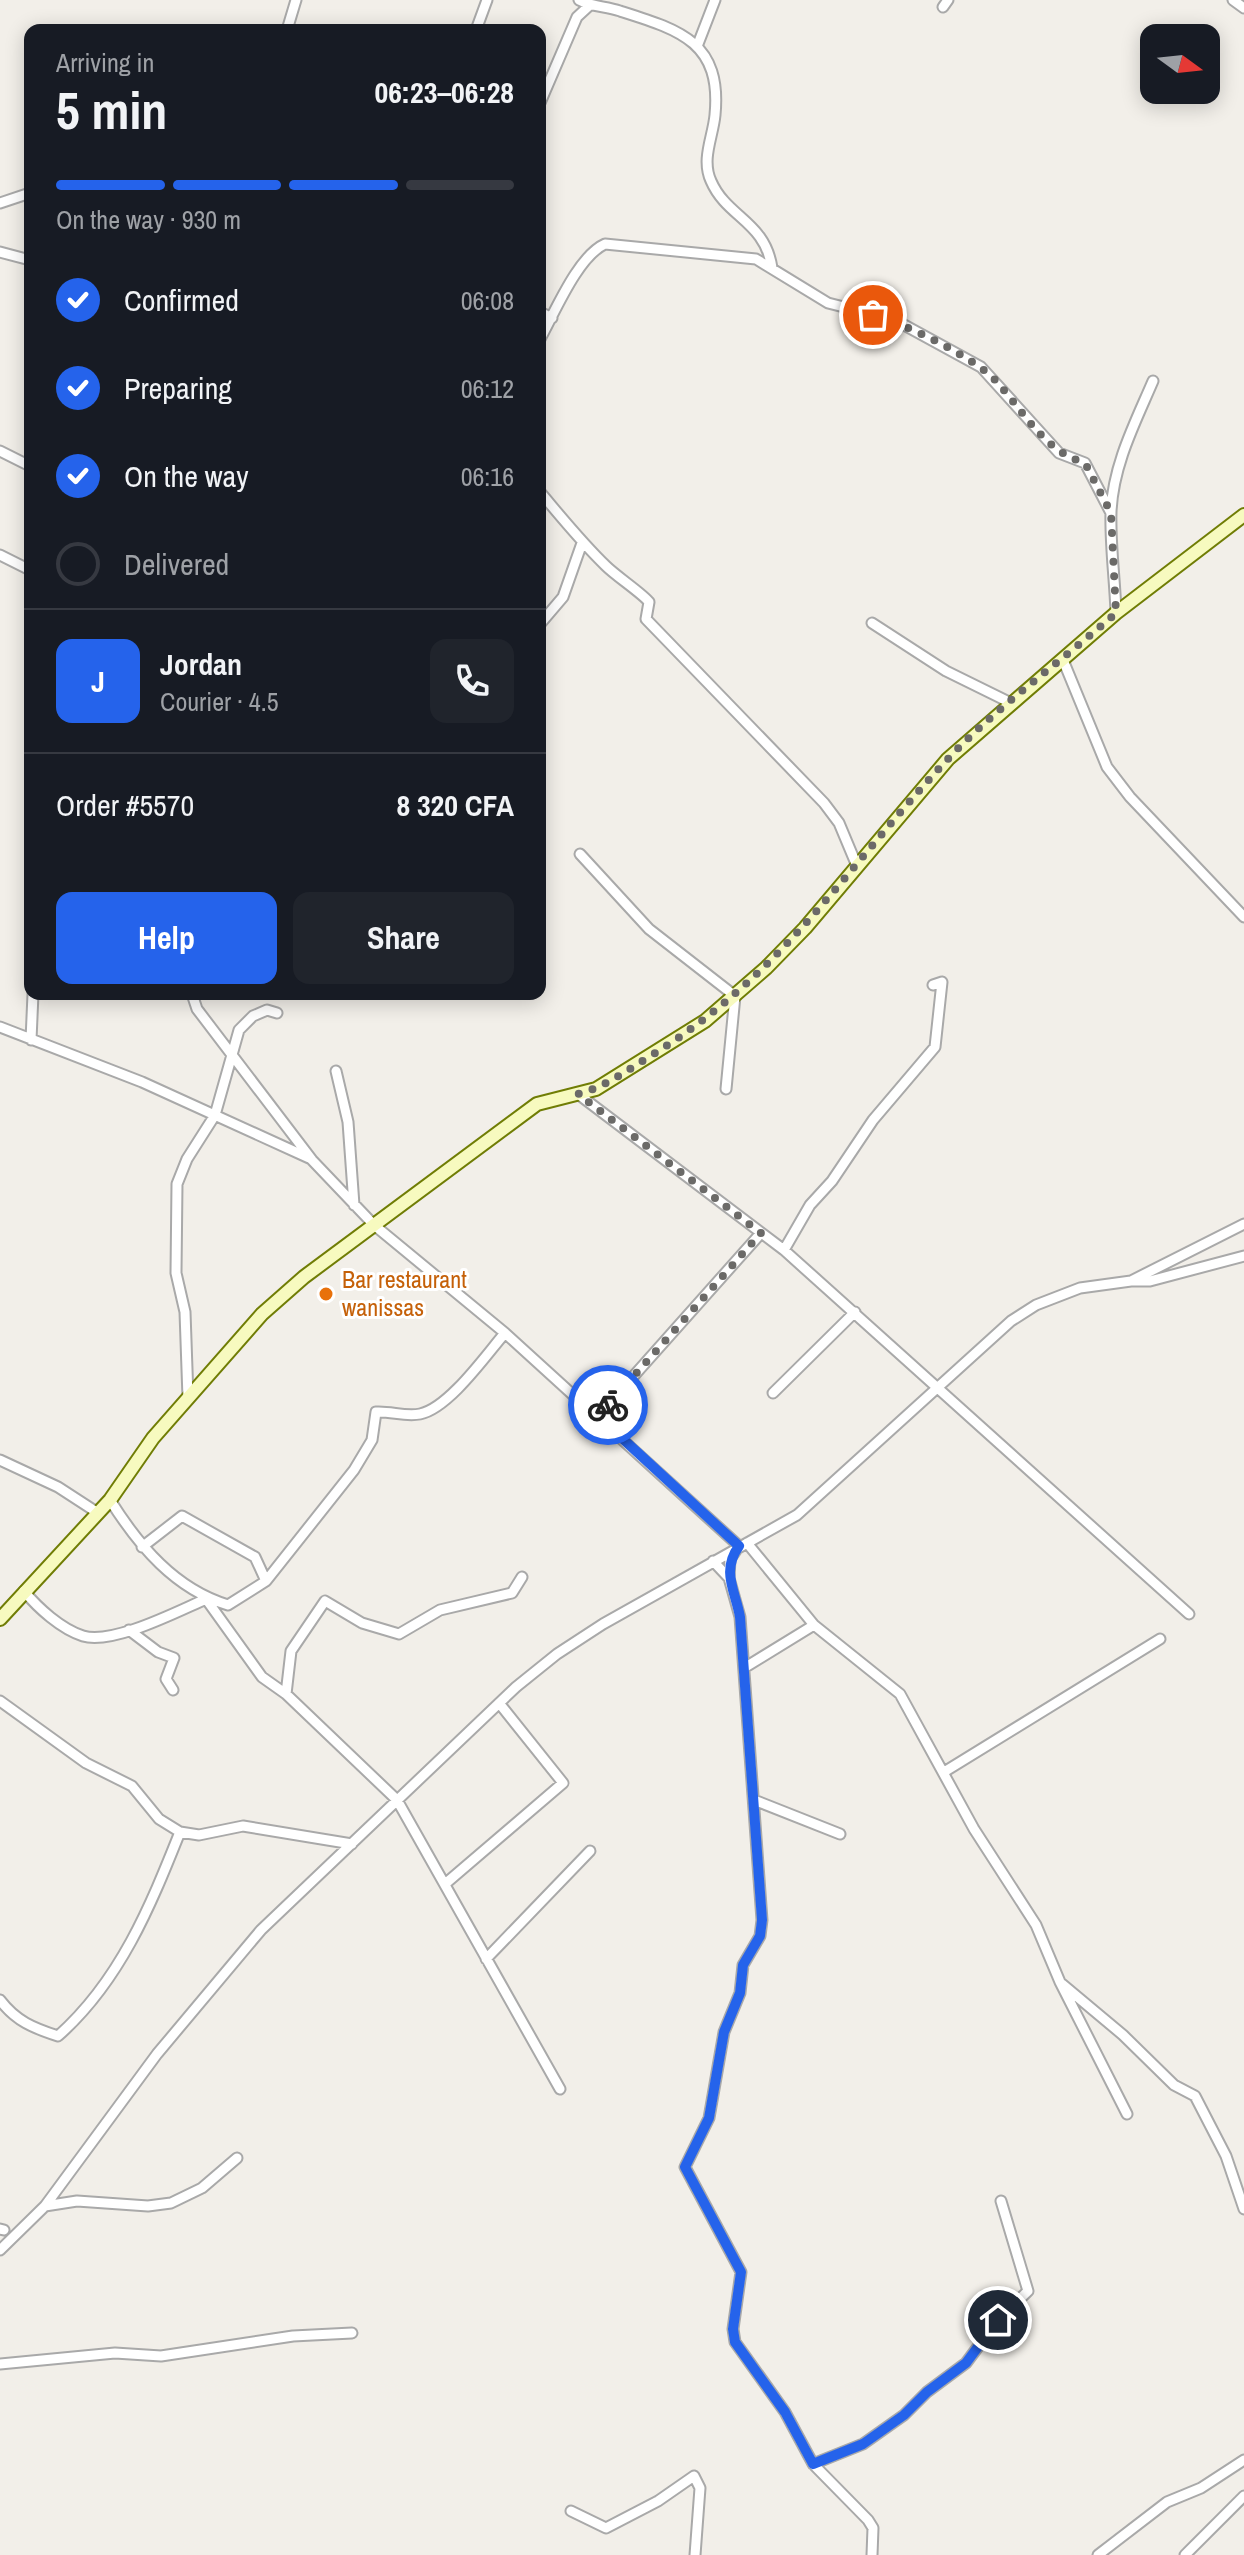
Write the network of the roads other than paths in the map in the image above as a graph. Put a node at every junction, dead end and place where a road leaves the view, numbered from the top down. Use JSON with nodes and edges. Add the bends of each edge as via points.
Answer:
{"nodes":[{"id":1,"x":296,"y":0,"type":"edge"},
{"id":2,"x":487,"y":0,"type":"edge"},
{"id":3,"x":579,"y":0,"type":"edge"},
{"id":4,"x":727,"y":0,"type":"edge"},
{"id":5,"x":1233,"y":0,"type":"edge"},
{"id":6,"x":714,"y":2,"type":"edge"},
{"id":7,"x":590,"y":5,"type":"junction"},
{"id":8,"x":1244,"y":8,"type":"edge"},
{"id":9,"x":289,"y":24,"type":"edge"},
{"id":10,"x":478,"y":24,"type":"edge"},
{"id":11,"x":698,"y":44,"type":"junction"},
{"id":12,"x":546,"y":89,"type":"edge"},
{"id":13,"x":24,"y":195,"type":"edge"},
{"id":14,"x":0,"y":203,"type":"edge"},
{"id":15,"x":0,"y":252,"type":"edge"},
{"id":16,"x":24,"y":258,"type":"edge"},
{"id":17,"x":772,"y":268,"type":"junction"},
{"id":18,"x":546,"y":315,"type":"edge"},
{"id":19,"x":552,"y":318,"type":"junction"},
{"id":20,"x":546,"y":328,"type":"edge"},
{"id":21,"x":1153,"y":381,"type":"dead end"},
{"id":22,"x":0,"y":451,"type":"edge"},
{"id":23,"x":24,"y":463,"type":"edge"},
{"id":24,"x":546,"y":499,"type":"edge"},
{"id":25,"x":1111,"y":513,"type":"junction"},
{"id":26,"x":1244,"y":515,"type":"edge"},
{"id":27,"x":582,"y":543,"type":"junction"},
{"id":28,"x":0,"y":555,"type":"edge"},
{"id":29,"x":24,"y":567,"type":"edge"},
{"id":30,"x":1116,"y":613,"type":"junction"},
{"id":31,"x":546,"y":617,"type":"edge"},
{"id":32,"x":872,"y":623,"type":"dead end"},
{"id":33,"x":1063,"y":660,"type":"junction"},
{"id":34,"x":1011,"y":703,"type":"junction"},
{"id":35,"x":580,"y":854,"type":"dead end"},
{"id":36,"x":857,"y":866,"type":"junction"},
{"id":37,"x":1244,"y":917,"type":"edge"},
{"id":38,"x":933,"y":985,"type":"dead end"},
{"id":39,"x":735,"y":996,"type":"junction"},
{"id":40,"x":33,"y":1000,"type":"edge"},
{"id":41,"x":194,"y":1000,"type":"edge"},
{"id":42,"x":277,"y":1013,"type":"dead end"},
{"id":43,"x":0,"y":1027,"type":"edge"},
{"id":44,"x":31,"y":1040,"type":"junction"},
{"id":45,"x":232,"y":1053,"type":"junction"},
{"id":46,"x":336,"y":1071,"type":"dead end"},
{"id":47,"x":726,"y":1089,"type":"dead end"},
{"id":48,"x":578,"y":1094,"type":"junction"},
{"id":49,"x":215,"y":1115,"type":"junction"},
{"id":50,"x":312,"y":1160,"type":"junction"},
{"id":51,"x":354,"y":1205,"type":"junction"},
{"id":52,"x":1244,"y":1224,"type":"edge"},
{"id":53,"x":374,"y":1225,"type":"junction"},
{"id":54,"x":761,"y":1233,"type":"junction"},
{"id":55,"x":784,"y":1250,"type":"junction"},
{"id":56,"x":1244,"y":1256,"type":"edge"},
{"id":57,"x":1131,"y":1281,"type":"junction"},
{"id":58,"x":855,"y":1312,"type":"junction"},
{"id":59,"x":505,"y":1333,"type":"junction"},
{"id":60,"x":938,"y":1387,"type":"junction"},
{"id":61,"x":773,"y":1393,"type":"dead end"},
{"id":62,"x":188,"y":1399,"type":"junction"},
{"id":63,"x":598,"y":1416,"type":"junction"},
{"id":64,"x":0,"y":1460,"type":"edge"},
{"id":65,"x":110,"y":1500,"type":"junction"},
{"id":66,"x":98,"y":1513,"type":"junction"},
{"id":67,"x":743,"y":1545,"type":"junction"},
{"id":68,"x":142,"y":1547,"type":"junction"},
{"id":69,"x":713,"y":1561,"type":"junction"},
{"id":70,"x":522,"y":1577,"type":"dead end"},
{"id":71,"x":729,"y":1578,"type":"junction"},
{"id":72,"x":266,"y":1581,"type":"junction"},
{"id":73,"x":24,"y":1591,"type":"junction"},
{"id":74,"x":206,"y":1599,"type":"junction"},
{"id":75,"x":1189,"y":1614,"type":"dead end"},
{"id":76,"x":0,"y":1619,"type":"edge"},
{"id":77,"x":814,"y":1625,"type":"junction"},
{"id":78,"x":129,"y":1630,"type":"junction"},
{"id":79,"x":1160,"y":1639,"type":"dead end"},
{"id":80,"x":744,"y":1668,"type":"junction"},
{"id":81,"x":173,"y":1690,"type":"dead end"},
{"id":82,"x":286,"y":1694,"type":"junction"},
{"id":83,"x":0,"y":1701,"type":"edge"},
{"id":84,"x":499,"y":1703,"type":"junction"},
{"id":85,"x":944,"y":1772,"type":"junction"},
{"id":86,"x":397,"y":1800,"type":"junction"},
{"id":87,"x":754,"y":1800,"type":"junction"},
{"id":88,"x":180,"y":1832,"type":"junction"},
{"id":89,"x":840,"y":1834,"type":"dead end"},
{"id":90,"x":352,"y":1844,"type":"junction"},
{"id":91,"x":590,"y":1851,"type":"dead end"},
{"id":92,"x":445,"y":1884,"type":"junction"},
{"id":93,"x":486,"y":1959,"type":"junction"},
{"id":94,"x":1060,"y":1982,"type":"junction"},
{"id":95,"x":0,"y":2000,"type":"edge"},
{"id":96,"x":4,"y":2012,"type":"edge"},
{"id":97,"x":560,"y":2089,"type":"dead end"},
{"id":98,"x":1127,"y":2114,"type":"dead end"},
{"id":99,"x":237,"y":2158,"type":"dead end"},
{"id":100,"x":1001,"y":2201,"type":"dead end"},
{"id":101,"x":45,"y":2206,"type":"junction"},
{"id":102,"x":1244,"y":2209,"type":"edge"},
{"id":103,"x":0,"y":2250,"type":"edge"},
{"id":104,"x":352,"y":2333,"type":"dead end"},
{"id":105,"x":0,"y":2364,"type":"edge"},
{"id":106,"x":1244,"y":2460,"type":"edge"},
{"id":107,"x":813,"y":2464,"type":"junction"},
{"id":108,"x":1244,"y":2496,"type":"edge"},
{"id":109,"x":571,"y":2511,"type":"dead end"},
{"id":110,"x":695,"y":2555,"type":"edge"},
{"id":111,"x":872,"y":2555,"type":"edge"},
{"id":112,"x":1098,"y":2555,"type":"edge"},
{"id":113,"x":1185,"y":2555,"type":"edge"}],
"edges":[{"from":1,"to":9,"type":"street"},
{"from":2,"to":10,"type":"street"},
{"from":3,"to":7,"type":"street"},
{"from":4,"to":6,"type":"street"},
{"from":5,"to":8,"type":"street"},
{"from":6,"to":11,"type":"street"},
{"from":7,"to":11,"type":"street","via":[[619,10]]},
{"from":7,"to":12,"type":"street","via":[[577,17]]},
{"from":11,"to":17,"type":"street","via":[[715,84],[706,160],[709,177],[719,197],[759,232]]},
{"from":13,"to":14,"type":"street"},
{"from":15,"to":16,"type":"street"},
{"from":17,"to":19,"type":"street","via":[[756,259],[605,244],[584,262]]},
{"from":17,"to":25,"type":"street","via":[[828,303],[895,320],[981,367],[1059,453],[1085,463]]},
{"from":18,"to":19,"type":"street"},
{"from":19,"to":20,"type":"street"},
{"from":21,"to":25,"type":"street","via":[[1124,449]]},
{"from":22,"to":23,"type":"street"},
{"from":24,"to":27,"type":"street"},
{"from":25,"to":30,"type":"street"},
{"from":26,"to":30,"type":"main road"},
{"from":27,"to":31,"type":"street","via":[[563,597]]},
{"from":27,"to":36,"type":"street","via":[[645,597],[646,619],[824,803]]},
{"from":28,"to":29,"type":"street"},
{"from":30,"to":33,"type":"main road"},
{"from":32,"to":34,"type":"street","via":[[957,678]]},
{"from":33,"to":34,"type":"main road"},
{"from":33,"to":37,"type":"street","via":[[1107,767]]},
{"from":34,"to":36,"type":"main road","via":[[948,759]]},
{"from":35,"to":39,"type":"street","via":[[649,929]]},
{"from":36,"to":39,"type":"main road","via":[[805,928]]},
{"from":38,"to":55,"type":"street","via":[[942,982],[935,1047],[847,1155]]},
{"from":39,"to":47,"type":"street"},
{"from":39,"to":48,"type":"main road","via":[[681,1038],[596,1089]]},
{"from":40,"to":44,"type":"street"},
{"from":41,"to":45,"type":"street"},
{"from":42,"to":45,"type":"street","via":[[265,1010],[246,1022]]},
{"from":43,"to":44,"type":"street"},
{"from":44,"to":49,"type":"street"},
{"from":45,"to":49,"type":"street"},
{"from":45,"to":50,"type":"street"},
{"from":46,"to":51,"type":"street","via":[[348,1122]]},
{"from":48,"to":53,"type":"main road","via":[[537,1104]]},
{"from":48,"to":54,"type":"street"},
{"from":49,"to":50,"type":"street"},
{"from":49,"to":62,"type":"street","via":[[187,1159],[176,1193],[176,1273],[185,1312]]},
{"from":50,"to":51,"type":"street"},
{"from":51,"to":53,"type":"street"},
{"from":52,"to":57,"type":"street"},
{"from":53,"to":59,"type":"street"},
{"from":53,"to":62,"type":"main road","via":[[262,1314]]},
{"from":54,"to":55,"type":"street"},
{"from":54,"to":63,"type":"street"},
{"from":55,"to":58,"type":"street"},
{"from":56,"to":57,"type":"street","via":[[1150,1281]]},
{"from":57,"to":60,"type":"street","via":[[1080,1288],[1036,1305]]},
{"from":58,"to":60,"type":"street"},
{"from":58,"to":61,"type":"street"},
{"from":59,"to":63,"type":"street"},
{"from":59,"to":72,"type":"street","via":[[431,1409],[419,1414],[376,1412],[372,1440],[354,1470]]},
{"from":60,"to":67,"type":"street","via":[[797,1515]]},
{"from":60,"to":75,"type":"street"},
{"from":62,"to":65,"type":"main road"},
{"from":63,"to":67,"type":"street"},
{"from":64,"to":66,"type":"street"},
{"from":65,"to":66,"type":"main road"},
{"from":65,"to":68,"type":"street"},
{"from":66,"to":73,"type":"main road"},
{"from":67,"to":69,"type":"street"},
{"from":67,"to":71,"type":"street","via":[[730,1559]]},
{"from":67,"to":77,"type":"street"},
{"from":68,"to":72,"type":"street","via":[[182,1516],[255,1557]]},
{"from":68,"to":74,"type":"street"},
{"from":69,"to":71,"type":"street"},
{"from":69,"to":84,"type":"street","via":[[557,1654]]},
{"from":70,"to":82,"type":"street","via":[[512,1593],[440,1610],[399,1634],[362,1623],[325,1601],[291,1651]]},
{"from":71,"to":80,"type":"street","via":[[740,1617]]},
{"from":72,"to":74,"type":"street","via":[[228,1605]]},
{"from":73,"to":76,"type":"main road"},
{"from":73,"to":78,"type":"street","via":[[38,1608],[84,1637]]},
{"from":74,"to":78,"type":"street"},
{"from":74,"to":82,"type":"street","via":[[262,1677]]},
{"from":77,"to":80,"type":"street"},
{"from":77,"to":85,"type":"street","via":[[900,1694]]},
{"from":78,"to":81,"type":"street","via":[[174,1658],[166,1679]]},
{"from":79,"to":85,"type":"street"},
{"from":80,"to":87,"type":"street"},
{"from":82,"to":86,"type":"street"},
{"from":83,"to":88,"type":"street","via":[[98,1771],[132,1786],[159,1819]]},
{"from":84,"to":86,"type":"street"},
{"from":84,"to":92,"type":"street","via":[[563,1783]]},
{"from":85,"to":94,"type":"street","via":[[1036,1925]]},
{"from":86,"to":90,"type":"street"},
{"from":86,"to":92,"type":"street"},
{"from":87,"to":89,"type":"street"},
{"from":87,"to":107,"type":"street","via":[[763,1907],[760,1936],[743,1965],[740,1993],[724,2032],[709,2118],[685,2167],[741,2272],[735,2342],[785,2412]]},
{"from":88,"to":90,"type":"street","via":[[199,1835],[243,1826]]},
{"from":88,"to":96,"type":"street","via":[[143,1923],[89,2007],[58,2036]]},
{"from":90,"to":101,"type":"street","via":[[261,1930],[192,2010]]},
{"from":91,"to":93,"type":"street"},
{"from":92,"to":93,"type":"street"},
{"from":93,"to":97,"type":"street"},
{"from":94,"to":98,"type":"street"},
{"from":94,"to":102,"type":"street","via":[[1174,2085],[1195,2096],[1226,2156]]},
{"from":95,"to":96,"type":"street"},
{"from":99,"to":101,"type":"street","via":[[202,2188],[171,2203],[77,2201]]},
{"from":100,"to":107,"type":"street","via":[[1028,2291],[966,2363],[904,2415],[863,2444]]},
{"from":101,"to":103,"type":"street"},
{"from":104,"to":105,"type":"street","via":[[293,2336],[161,2356],[115,2353]]},
{"from":106,"to":112,"type":"street","via":[[1167,2502]]},
{"from":107,"to":111,"type":"street","via":[[868,2520],[873,2528]]},
{"from":108,"to":113,"type":"street"},
{"from":109,"to":110,"type":"street","via":[[606,2528],[694,2476],[700,2488]]}]}
